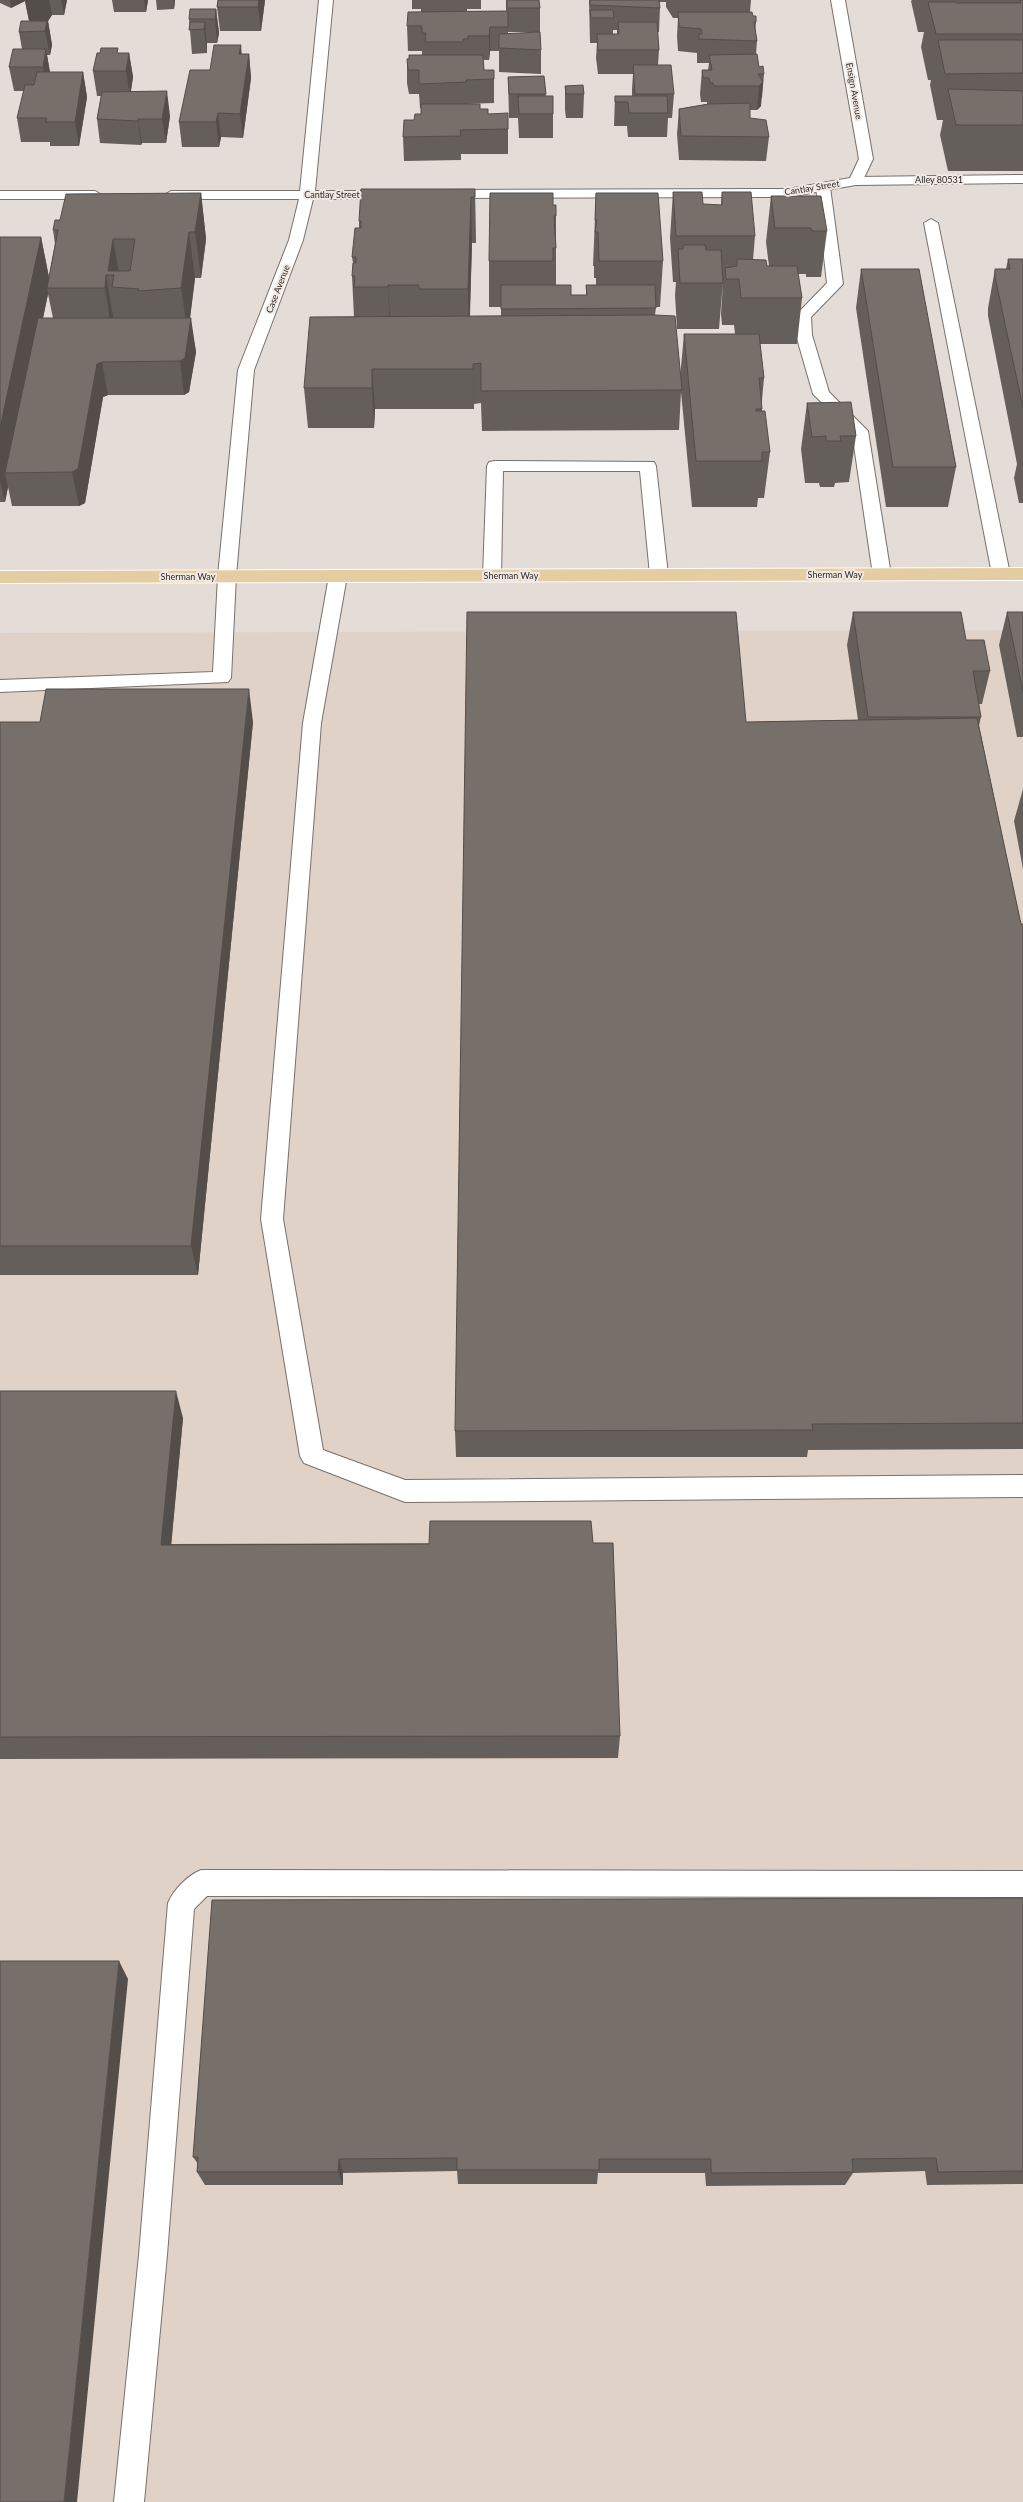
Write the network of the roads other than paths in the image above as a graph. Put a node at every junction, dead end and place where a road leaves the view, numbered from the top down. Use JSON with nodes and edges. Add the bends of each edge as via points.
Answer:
{"nodes":[{"id":1,"x":326,"y":0,"type":"edge"},
{"id":2,"x":838,"y":0,"type":"edge"},
{"id":3,"x":1023,"y":179,"type":"edge"},
{"id":4,"x":856,"y":181,"type":"junction"},
{"id":5,"x":823,"y":187,"type":"junction"},
{"id":6,"x":402,"y":194,"type":"edge"},
{"id":7,"x":433,"y":194,"type":"edge"},
{"id":8,"x":0,"y":195,"type":"edge"},
{"id":9,"x":110,"y":195,"type":"edge"},
{"id":10,"x":157,"y":195,"type":"edge"},
{"id":11,"x":307,"y":195,"type":"junction"},
{"id":12,"x":931,"y":223,"type":"dead end"},
{"id":13,"x":1001,"y":574,"type":"junction"},
{"id":14,"x":1023,"y":574,"type":"edge"},
{"id":15,"x":659,"y":575,"type":"junction"},
{"id":16,"x":882,"y":575,"type":"junction"},
{"id":17,"x":227,"y":576,"type":"junction"},
{"id":18,"x":338,"y":576,"type":"junction"},
{"id":19,"x":492,"y":576,"type":"junction"},
{"id":20,"x":0,"y":578,"type":"edge"},
{"id":21,"x":0,"y":686,"type":"edge"},
{"id":22,"x":1023,"y":1486,"type":"edge"},
{"id":23,"x":1023,"y":1884,"type":"edge"},
{"id":24,"x":130,"y":2502,"type":"edge"}],
"edges":[{"from":1,"to":11,"type":"street","name":"Case Avenue"},
{"from":2,"to":4,"type":"street","name":"Ensign Avenue","via":[[866,159]]},
{"from":3,"to":4,"type":"street","name":"Alley 80531"},
{"from":4,"to":5,"type":"street","name":"Cantlay Street"},
{"from":5,"to":7,"type":"street","name":"Cantlay Street","via":[[788,193]]},
{"from":5,"to":16,"type":"street","via":[[835,284],[803,316],[804,335],[821,394],[860,431]]},
{"from":6,"to":11,"type":"street","name":"Cantlay Street"},
{"from":8,"to":9,"type":"street"},
{"from":10,"to":11,"type":"street","name":"Cantlay Street"},
{"from":11,"to":17,"type":"street","name":"Case Avenue","via":[[296,240],[246,370]]},
{"from":12,"to":13,"type":"street"},
{"from":13,"to":14,"type":"main road","name":"Sherman Way"},
{"from":13,"to":16,"type":"main road","name":"Sherman Way"},
{"from":15,"to":16,"type":"main road","name":"Sherman Way"},
{"from":15,"to":19,"type":"main road","name":"Sherman Way"},
{"from":15,"to":19,"type":"street","via":[[648,466],[495,466]]},
{"from":17,"to":18,"type":"main road","name":"Sherman Way"},
{"from":17,"to":20,"type":"main road","name":"Sherman Way"},
{"from":17,"to":21,"type":"street","name":"Case Avenue","via":[[222,678]]},
{"from":18,"to":19,"type":"main road","name":"Sherman Way"},
{"from":18,"to":22,"type":"street","via":[[312,723],[272,1219],[312,1456],[405,1491]]},
{"from":23,"to":24,"type":"street","via":[[201,1883],[181,1903]]}]}
